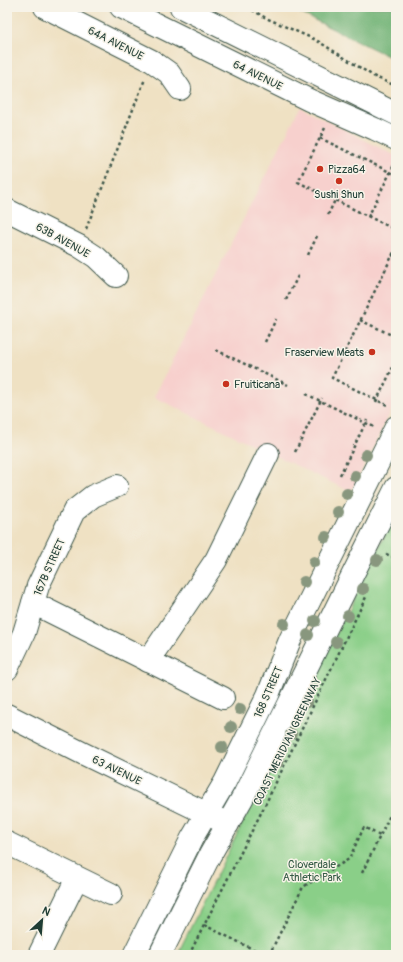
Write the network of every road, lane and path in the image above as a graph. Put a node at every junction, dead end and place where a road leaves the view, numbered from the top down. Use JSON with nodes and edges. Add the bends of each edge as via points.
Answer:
{"nodes":[{"id":1,"x":44,"y":7,"type":"edge"},
{"id":2,"x":121,"y":7,"type":"edge"},
{"id":3,"x":181,"y":7,"type":"edge"},
{"id":4,"x":247,"y":7,"type":"edge"},
{"id":5,"x":152,"y":61,"type":"junction"},
{"id":6,"x":396,"y":86,"type":"edge"},
{"id":7,"x":180,"y":89,"type":"dead end"},
{"id":8,"x":396,"y":114,"type":"edge"},
{"id":9,"x":325,"y":128,"type":"dead end"},
{"id":10,"x":320,"y":138,"type":"junction"},
{"id":11,"x":396,"y":139,"type":"edge"},
{"id":12,"x":395,"y":163,"type":"dead end"},
{"id":13,"x":390,"y":172,"type":"junction"},
{"id":14,"x":396,"y":176,"type":"edge"},
{"id":15,"x":335,"y":200,"type":"junction"},
{"id":16,"x":7,"y":210,"type":"edge"},
{"id":17,"x":328,"y":215,"type":"dead end"},
{"id":18,"x":368,"y":217,"type":"junction"},
{"id":19,"x":87,"y":227,"type":"dead end"},
{"id":20,"x":396,"y":230,"type":"edge"},
{"id":21,"x":318,"y":234,"type":"dead end"},
{"id":22,"x":396,"y":248,"type":"edge"},
{"id":23,"x":308,"y":255,"type":"dead end"},
{"id":24,"x":392,"y":255,"type":"junction"},
{"id":25,"x":396,"y":257,"type":"edge"},
{"id":26,"x":299,"y":274,"type":"dead end"},
{"id":27,"x":116,"y":276,"type":"dead end"},
{"id":28,"x":286,"y":300,"type":"dead end"},
{"id":29,"x":276,"y":319,"type":"dead end"},
{"id":30,"x":360,"y":320,"type":"junction"},
{"id":31,"x":396,"y":337,"type":"edge"},
{"id":32,"x":265,"y":342,"type":"dead end"},
{"id":33,"x":216,"y":350,"type":"dead end"},
{"id":34,"x":396,"y":361,"type":"edge"},
{"id":35,"x":254,"y":364,"type":"dead end"},
{"id":36,"x":252,"y":368,"type":"junction"},
{"id":37,"x":288,"y":385,"type":"dead end"},
{"id":38,"x":306,"y":394,"type":"dead end"},
{"id":39,"x":321,"y":400,"type":"junction"},
{"id":40,"x":376,"y":401,"type":"junction"},
{"id":41,"x":387,"y":405,"type":"dead end"},
{"id":42,"x":366,"y":421,"type":"junction"},
{"id":43,"x":386,"y":427,"type":"edge"},
{"id":44,"x":295,"y":452,"type":"dead end"},
{"id":45,"x":268,"y":454,"type":"dead end"},
{"id":46,"x":396,"y":459,"type":"edge"},
{"id":47,"x":340,"y":475,"type":"dead end"},
{"id":48,"x":117,"y":486,"type":"dead end"},
{"id":49,"x":396,"y":488,"type":"edge"},
{"id":50,"x":388,"y":549,"type":"dead end"},
{"id":51,"x":386,"y":554,"type":"junction"},
{"id":52,"x":396,"y":558,"type":"edge"},
{"id":53,"x":383,"y":560,"type":"dead end"},
{"id":54,"x":352,"y":576,"type":"junction"},
{"id":55,"x":367,"y":594,"type":"dead end"},
{"id":56,"x":34,"y":603,"type":"junction"},
{"id":57,"x":148,"y":661,"type":"junction"},
{"id":58,"x":7,"y":669,"type":"edge"},
{"id":59,"x":222,"y":698,"type":"dead end"},
{"id":60,"x":7,"y":715,"type":"edge"},
{"id":61,"x":396,"y":803,"type":"edge"},
{"id":62,"x":207,"y":813,"type":"junction"},
{"id":63,"x":228,"y":824,"type":"junction"},
{"id":64,"x":380,"y":836,"type":"junction"},
{"id":65,"x":7,"y":843,"type":"edge"},
{"id":66,"x":362,"y":873,"type":"dead end"},
{"id":67,"x":77,"y":878,"type":"junction"},
{"id":68,"x":111,"y":894,"type":"dead end"},
{"id":69,"x":204,"y":925,"type":"junction"},
{"id":70,"x":38,"y":955,"type":"edge"},
{"id":71,"x":134,"y":955,"type":"edge"},
{"id":72,"x":160,"y":955,"type":"edge"},
{"id":73,"x":189,"y":955,"type":"edge"},
{"id":74,"x":265,"y":955,"type":"edge"},
{"id":75,"x":269,"y":955,"type":"edge"}],
"edges":[{"from":1,"to":5,"type":"main road","name":"64A AVENUE"},
{"from":2,"to":11,"type":"main road","name":"64 AVENUE","via":[[308,100]]},
{"from":3,"to":8,"type":"main road"},
{"from":4,"to":6,"type":"path","via":[[316,40],[375,77]]},
{"from":5,"to":7,"type":"main road","name":"64A AVENUE","via":[[169,73]]},
{"from":5,"to":19,"type":"path"},
{"from":9,"to":10,"type":"path"},
{"from":10,"to":13,"type":"path"},
{"from":10,"to":15,"type":"path","via":[[298,182]]},
{"from":12,"to":13,"type":"path"},
{"from":13,"to":14,"type":"path"},
{"from":13,"to":18,"type":"path"},
{"from":15,"to":17,"type":"path"},
{"from":15,"to":18,"type":"path"},
{"from":16,"to":27,"type":"main road","name":"63B AVENUE","via":[[78,246],[96,257]]},
{"from":18,"to":20,"type":"path"},
{"from":21,"to":23,"type":"path"},
{"from":22,"to":24,"type":"path"},
{"from":24,"to":25,"type":"path"},
{"from":24,"to":30,"type":"path"},
{"from":26,"to":28,"type":"path"},
{"from":29,"to":32,"type":"path"},
{"from":30,"to":31,"type":"path"},
{"from":30,"to":40,"type":"path","via":[[332,379]]},
{"from":33,"to":36,"type":"path"},
{"from":34,"to":40,"type":"path"},
{"from":35,"to":36,"type":"path"},
{"from":36,"to":37,"type":"path"},
{"from":38,"to":39,"type":"path"},
{"from":39,"to":42,"type":"path"},
{"from":39,"to":44,"type":"path"},
{"from":40,"to":41,"type":"path"},
{"from":42,"to":43,"type":"path"},
{"from":42,"to":47,"type":"path"},
{"from":43,"to":62,"type":"main road","name":"168 STREET","via":[[290,640],[268,695]]},
{"from":45,"to":57,"type":"main road","via":[[216,560]]},
{"from":46,"to":54,"type":"main road","via":[[361,531],[353,554]]},
{"from":48,"to":56,"type":"main road","name":"167B STREET","via":[[93,496],[74,511],[38,586]]},
{"from":49,"to":54,"type":"main road","name":"168 STREET"},
{"from":50,"to":51,"type":"path"},
{"from":51,"to":52,"type":"path"},
{"from":51,"to":53,"type":"path"},
{"from":54,"to":63,"type":"main road","name":"168 STREET"},
{"from":55,"to":69,"type":"path","name":"COAST MERIDIAN GREENWAY"},
{"from":56,"to":57,"type":"main road"},
{"from":56,"to":58,"type":"main road","name":"167B STREET","via":[[24,633]]},
{"from":57,"to":59,"type":"main road"},
{"from":60,"to":62,"type":"main road","name":"63 AVENUE"},
{"from":61,"to":64,"type":"path"},
{"from":62,"to":63,"type":"main road","name":"63 AVENUE"},
{"from":62,"to":71,"type":"main road","name":"168 STREET"},
{"from":63,"to":72,"type":"main road","name":"168 STREET"},
{"from":64,"to":66,"type":"path"},
{"from":64,"to":75,"type":"path","via":[[364,828],[349,859],[303,887]]},
{"from":65,"to":67,"type":"main road"},
{"from":67,"to":68,"type":"main road"},
{"from":67,"to":70,"type":"main road"},
{"from":69,"to":73,"type":"path","name":"COAST MERIDIAN GREENWAY"},
{"from":69,"to":74,"type":"path"}]}
